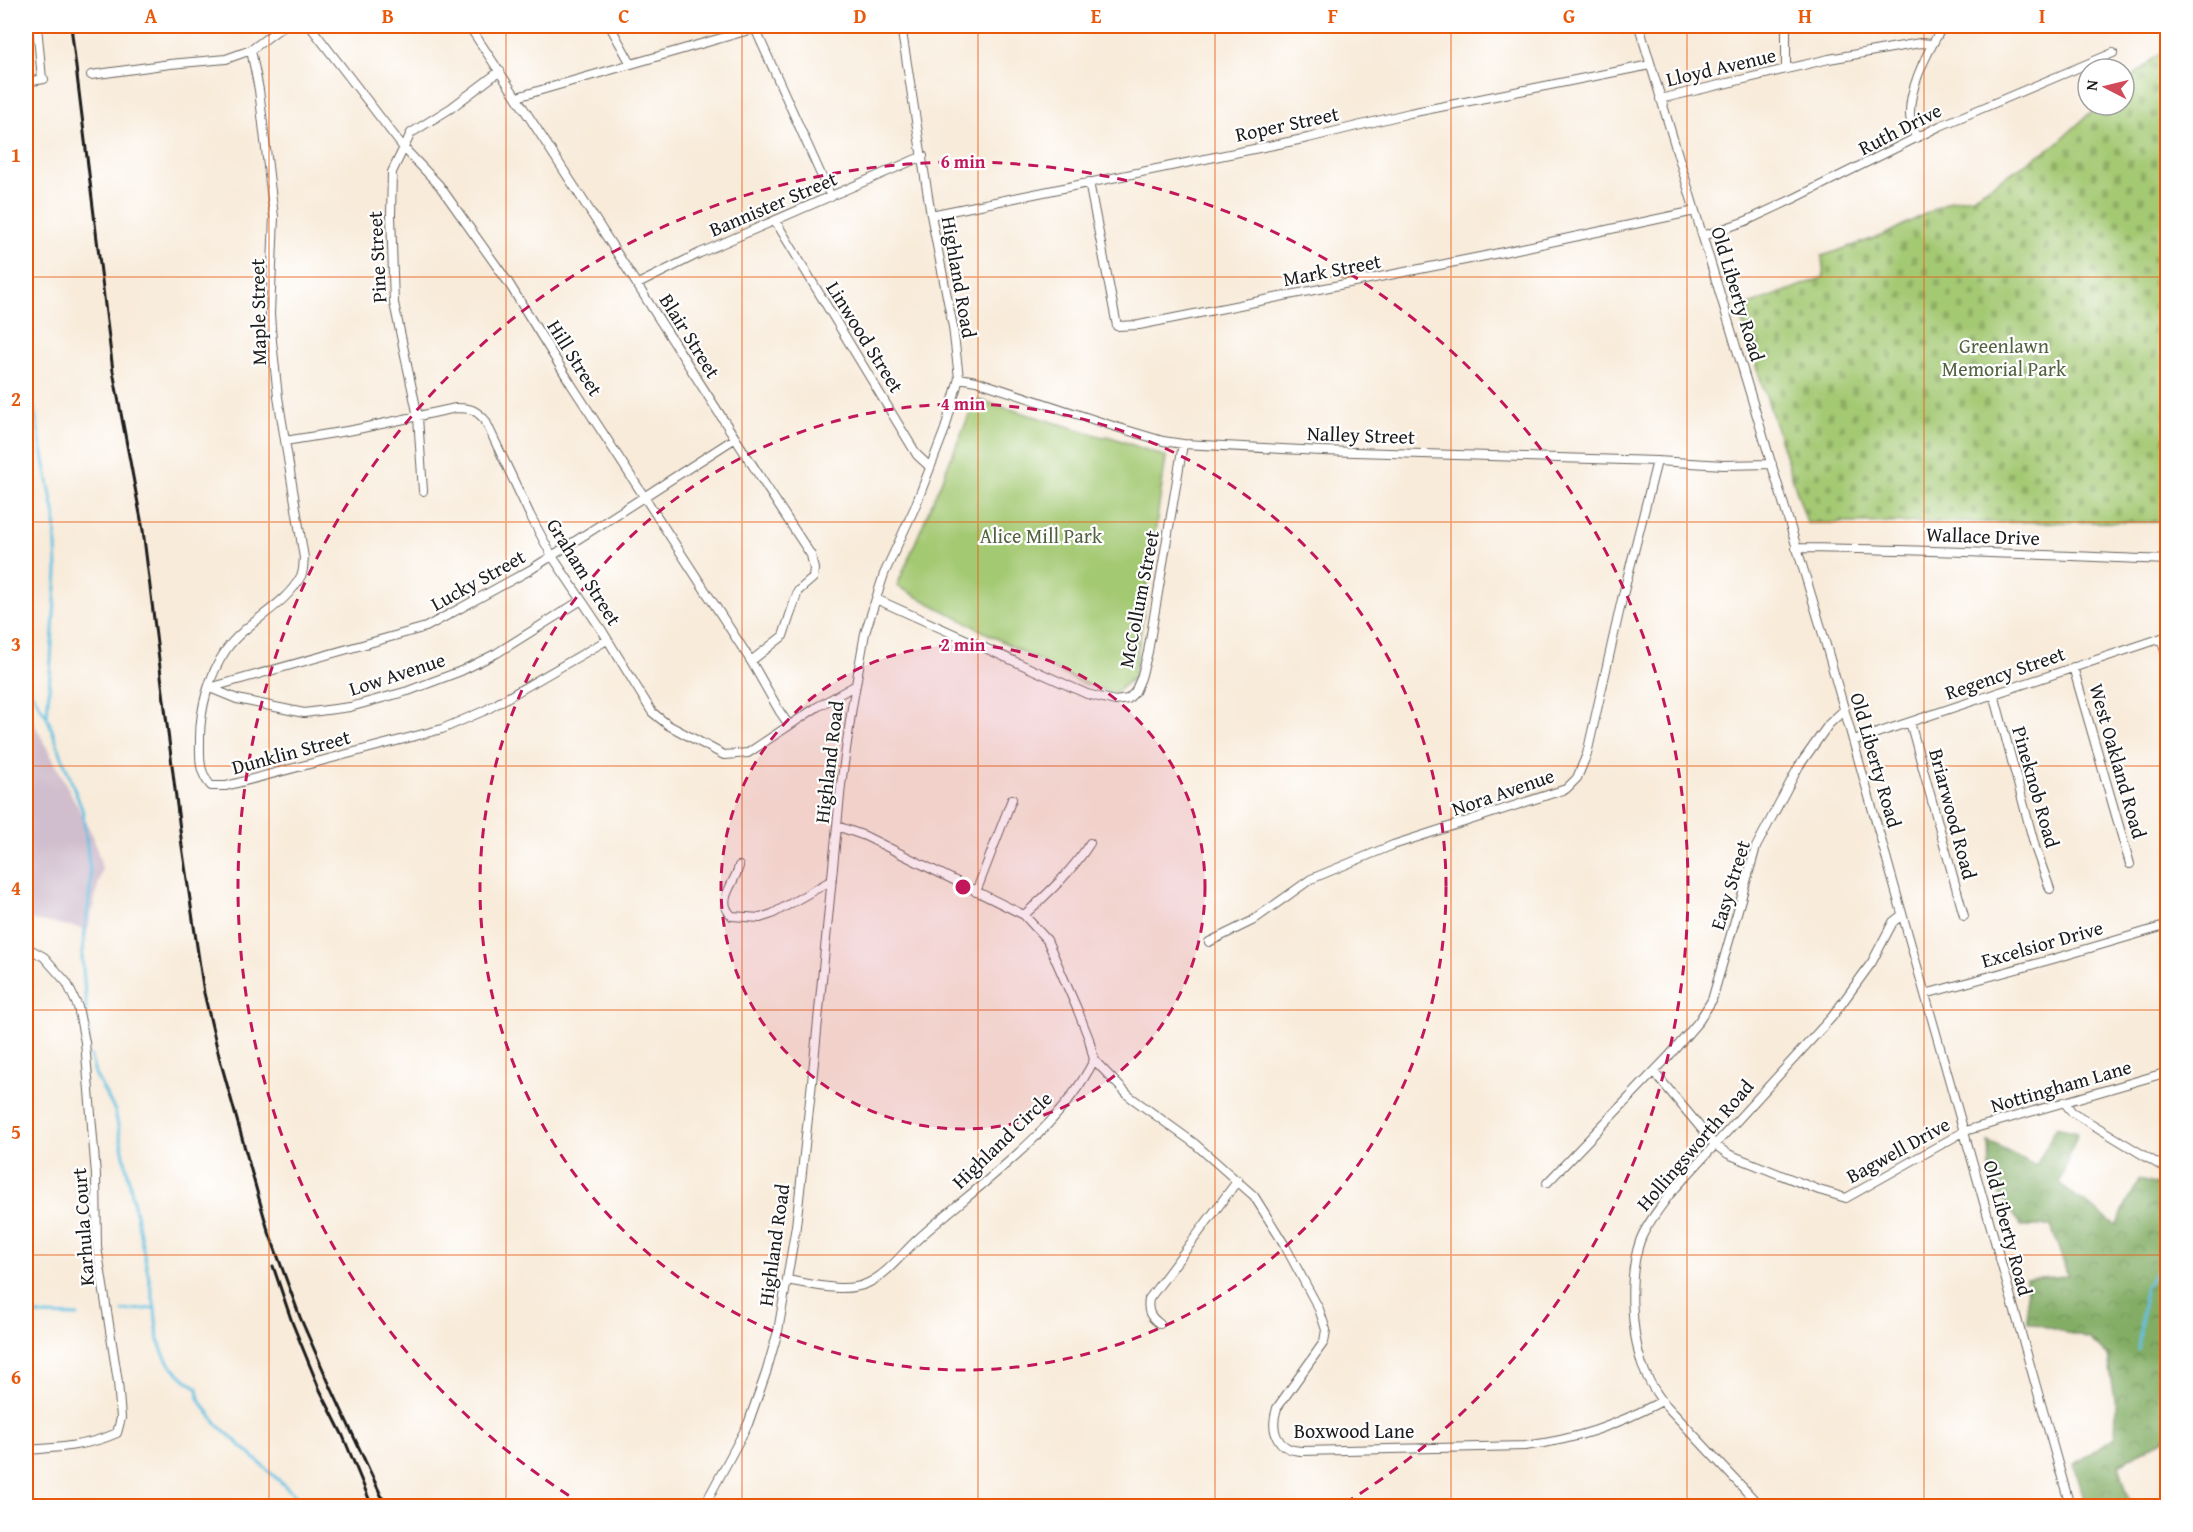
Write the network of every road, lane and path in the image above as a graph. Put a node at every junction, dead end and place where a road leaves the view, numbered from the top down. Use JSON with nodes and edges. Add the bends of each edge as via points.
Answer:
{"nodes":[{"id":1,"x":37,"y":26,"type":"edge"},
{"id":2,"x":283,"y":26,"type":"edge"},
{"id":3,"x":310,"y":26,"type":"edge"},
{"id":4,"x":469,"y":26,"type":"edge"},
{"id":5,"x":610,"y":26,"type":"edge"},
{"id":6,"x":757,"y":26,"type":"edge"},
{"id":7,"x":901,"y":26,"type":"edge"},
{"id":8,"x":1639,"y":26,"type":"edge"},
{"id":9,"x":1786,"y":26,"type":"edge"},
{"id":10,"x":1943,"y":26,"type":"edge"},
{"id":11,"x":1932,"y":44,"type":"junction"},
{"id":12,"x":251,"y":50,"type":"junction"},
{"id":13,"x":2113,"y":53,"type":"dead end"},
{"id":14,"x":631,"y":64,"type":"junction"},
{"id":15,"x":1650,"y":65,"type":"junction"},
{"id":16,"x":1786,"y":69,"type":"junction"},
{"id":17,"x":500,"y":71,"type":"junction"},
{"id":18,"x":91,"y":75,"type":"dead end"},
{"id":19,"x":26,"y":82,"type":"edge"},
{"id":20,"x":517,"y":97,"type":"junction"},
{"id":21,"x":1660,"y":99,"type":"junction"},
{"id":22,"x":1916,"y":138,"type":"junction"},
{"id":23,"x":403,"y":147,"type":"junction"},
{"id":24,"x":923,"y":156,"type":"junction"},
{"id":25,"x":1089,"y":182,"type":"junction"},
{"id":26,"x":831,"y":197,"type":"junction"},
{"id":27,"x":1695,"y":211,"type":"junction"},
{"id":28,"x":932,"y":215,"type":"junction"},
{"id":29,"x":776,"y":222,"type":"junction"},
{"id":30,"x":1703,"y":236,"type":"junction"},
{"id":31,"x":639,"y":284,"type":"junction"},
{"id":32,"x":959,"y":378,"type":"junction"},
{"id":33,"x":418,"y":417,"type":"junction"},
{"id":34,"x":734,"y":439,"type":"junction"},
{"id":35,"x":285,"y":441,"type":"junction"},
{"id":36,"x":1183,"y":444,"type":"junction"},
{"id":37,"x":1657,"y":461,"type":"junction"},
{"id":38,"x":1772,"y":464,"type":"junction"},
{"id":39,"x":930,"y":467,"type":"junction"},
{"id":40,"x":423,"y":491,"type":"dead end"},
{"id":41,"x":644,"y":497,"type":"junction"},
{"id":42,"x":1796,"y":548,"type":"junction"},
{"id":43,"x":552,"y":556,"type":"junction"},
{"id":44,"x":2168,"y":560,"type":"edge"},
{"id":45,"x":303,"y":574,"type":"joint"},
{"id":46,"x":876,"y":599,"type":"junction"},
{"id":47,"x":580,"y":601,"type":"junction"},
{"id":48,"x":2164,"y":637,"type":"edge"},
{"id":49,"x":607,"y":640,"type":"junction"},
{"id":50,"x":751,"y":661,"type":"junction"},
{"id":51,"x":2168,"y":661,"type":"edge"},
{"id":52,"x":2073,"y":667,"type":"junction"},
{"id":53,"x":855,"y":685,"type":"junction"},
{"id":54,"x":209,"y":688,"type":"junction"},
{"id":55,"x":1994,"y":694,"type":"junction"},
{"id":56,"x":1845,"y":710,"type":"junction"},
{"id":57,"x":1910,"y":722,"type":"junction"},
{"id":58,"x":789,"y":725,"type":"junction"},
{"id":59,"x":1853,"y":741,"type":"junction"},
{"id":60,"x":1012,"y":799,"type":"dead end"},
{"id":61,"x":837,"y":825,"type":"junction"},
{"id":62,"x":1090,"y":843,"type":"dead end"},
{"id":63,"x":2130,"y":864,"type":"dead end"},
{"id":64,"x":739,"y":866,"type":"dead end"},
{"id":65,"x":832,"y":880,"type":"junction"},
{"id":66,"x":2049,"y":889,"type":"dead end"},
{"id":67,"x":976,"y":892,"type":"junction"},
{"id":68,"x":1024,"y":915,"type":"junction"},
{"id":69,"x":1902,"y":915,"type":"junction"},
{"id":70,"x":1964,"y":916,"type":"dead end"},
{"id":71,"x":2168,"y":925,"type":"edge"},
{"id":72,"x":1209,"y":942,"type":"dead end"},
{"id":73,"x":26,"y":947,"type":"edge"},
{"id":74,"x":1925,"y":994,"type":"junction"},
{"id":75,"x":1094,"y":1060,"type":"junction"},
{"id":76,"x":1654,"y":1072,"type":"junction"},
{"id":77,"x":2168,"y":1072,"type":"edge"},
{"id":78,"x":2064,"y":1102,"type":"junction"},
{"id":79,"x":1965,"y":1131,"type":"junction"},
{"id":80,"x":1714,"y":1145,"type":"junction"},
{"id":81,"x":2168,"y":1170,"type":"edge"},
{"id":82,"x":1238,"y":1180,"type":"junction"},
{"id":83,"x":1547,"y":1184,"type":"dead end"},
{"id":84,"x":787,"y":1281,"type":"junction"},
{"id":85,"x":1160,"y":1324,"type":"dead end"},
{"id":86,"x":1662,"y":1401,"type":"junction"},
{"id":87,"x":26,"y":1450,"type":"edge"},
{"id":88,"x":704,"y":1506,"type":"edge"},
{"id":89,"x":1760,"y":1506,"type":"edge"},
{"id":90,"x":2070,"y":1506,"type":"edge"}],
"edges":[{"from":1,"to":19,"type":"street","via":[[43,79]]},
{"from":2,"to":12,"type":"street"},
{"from":3,"to":23,"type":"street","name":"Hill Street"},
{"from":4,"to":17,"type":"street","name":"Blair Street"},
{"from":5,"to":14,"type":"street"},
{"from":6,"to":14,"type":"street"},
{"from":6,"to":26,"type":"street"},
{"from":7,"to":24,"type":"street","name":"Highland Road"},
{"from":8,"to":15,"type":"street","name":"Old Liberty Road"},
{"from":9,"to":16,"type":"street"},
{"from":10,"to":11,"type":"street"},
{"from":11,"to":16,"type":"street","name":"Lloyd Avenue","via":[[1879,50]]},
{"from":11,"to":22,"type":"street","via":[[1912,99],[1910,116]]},
{"from":12,"to":18,"type":"street","via":[[226,59]]},
{"from":12,"to":35,"type":"street","name":"Maple Street","via":[[274,217],[270,314]]},
{"from":13,"to":22,"type":"street","name":"Ruth Drive"},
{"from":14,"to":20,"type":"street"},
{"from":15,"to":21,"type":"street","name":"Old Liberty Road"},
{"from":15,"to":25,"type":"street","name":"Roper Street"},
{"from":16,"to":21,"type":"street","name":"Lloyd Avenue"},
{"from":17,"to":20,"type":"street","name":"Blair Street"},
{"from":17,"to":23,"type":"street","name":"Pine Street","via":[[411,133]]},
{"from":20,"to":31,"type":"street","name":"Blair Street"},
{"from":21,"to":27,"type":"street","name":"Old Liberty Road"},
{"from":22,"to":30,"type":"street","name":"Ruth Drive","via":[[1796,198]]},
{"from":23,"to":33,"type":"street","name":"Pine Street","via":[[392,172],[391,251],[394,303]]},
{"from":23,"to":41,"type":"street","name":"Hill Street","via":[[439,185],[508,282]]},
{"from":24,"to":26,"type":"street","name":"Bannister Street"},
{"from":24,"to":28,"type":"street","name":"Highland Road"},
{"from":25,"to":27,"type":"street","name":"Mark Street","via":[[1117,326],[1395,275]]},
{"from":25,"to":28,"type":"street","name":"Roper Street"},
{"from":26,"to":29,"type":"street","name":"Bannister Street"},
{"from":27,"to":30,"type":"street","name":"Old Liberty Road"},
{"from":28,"to":32,"type":"street","name":"Highland Road"},
{"from":29,"to":31,"type":"street","name":"Bannister Street"},
{"from":29,"to":39,"type":"street","name":"Linwood Street","via":[[917,455]]},
{"from":30,"to":38,"type":"street","name":"Old Liberty Road"},
{"from":31,"to":34,"type":"street","name":"Blair Street"},
{"from":32,"to":36,"type":"street","name":"Nalley Street"},
{"from":32,"to":39,"type":"street","name":"Highland Road"},
{"from":33,"to":35,"type":"street","name":"Graham Street"},
{"from":33,"to":40,"type":"street","name":"Pine Street"},
{"from":33,"to":43,"type":"street","name":"Graham Street","via":[[456,408],[477,411]]},
{"from":34,"to":41,"type":"street","name":"Lucky Street"},
{"from":34,"to":50,"type":"street","name":"Blair Street","via":[[811,555],[814,569],[813,578],[798,591],[783,636]]},
{"from":35,"to":45,"type":"street","name":"Maple Street","via":[[304,558]]},
{"from":36,"to":37,"type":"street","name":"Nalley Street"},
{"from":36,"to":46,"type":"street","name":"McCollum Street","via":[[1148,652],[1135,692],[1128,699],[1115,701],[1087,694]]},
{"from":37,"to":38,"type":"street","name":"Nalley Street"},
{"from":37,"to":72,"type":"street","name":"Nora Avenue","via":[[1587,753],[1577,778],[1566,789],[1393,845],[1311,879],[1252,921]]},
{"from":38,"to":42,"type":"street","name":"Old Liberty Road"},
{"from":39,"to":46,"type":"street","name":"Highland Road"},
{"from":41,"to":43,"type":"street","name":"Lucky Street"},
{"from":41,"to":50,"type":"street","name":"Hill Street"},
{"from":42,"to":44,"type":"street","name":"Wallace Drive"},
{"from":42,"to":56,"type":"street","name":"Old Liberty Road"},
{"from":43,"to":47,"type":"street","name":"Graham Street"},
{"from":43,"to":54,"type":"street","name":"Lucky Street","via":[[426,627]]},
{"from":45,"to":54,"type":"street","name":"Dunklin Street","via":[[278,604],[226,649]]},
{"from":46,"to":53,"type":"street","name":"Highland Road"},
{"from":47,"to":49,"type":"street","name":"Graham Street"},
{"from":47,"to":54,"type":"street","name":"Low Avenue","via":[[498,653],[461,671],[408,692],[350,707],[295,711],[237,699]]},
{"from":48,"to":51,"type":"street"},
{"from":48,"to":52,"type":"street","name":"Regency Street"},
{"from":49,"to":54,"type":"street","name":"Dunklin Street","via":[[486,710],[442,729],[226,786],[211,786],[202,776],[200,729]]},
{"from":49,"to":58,"type":"street","name":"Graham Street","via":[[652,712],[681,734],[724,755],[748,753]]},
{"from":50,"to":58,"type":"street","name":"Hill Street"},
{"from":52,"to":55,"type":"street","name":"Regency Street"},
{"from":52,"to":63,"type":"street","name":"West Oakland Road"},
{"from":53,"to":58,"type":"street","name":"Graham Street"},
{"from":53,"to":61,"type":"street","name":"Highland Road"},
{"from":55,"to":57,"type":"street","name":"Regency Street"},
{"from":55,"to":66,"type":"street","name":"Pineknob Road"},
{"from":56,"to":59,"type":"street","name":"Old Liberty Road"},
{"from":56,"to":76,"type":"street","name":"Easy Street","via":[[1829,724],[1799,766],[1756,847],[1712,1000],[1699,1021]]},
{"from":57,"to":59,"type":"street","name":"Regency Street"},
{"from":57,"to":70,"type":"street","name":"Briarwood Road"},
{"from":59,"to":69,"type":"street","name":"Old Liberty Road"},
{"from":60,"to":67,"type":"street"},
{"from":61,"to":65,"type":"street","name":"Highland Road"},
{"from":61,"to":67,"type":"street"},
{"from":62,"to":68,"type":"street","via":[[1051,892]]},
{"from":64,"to":65,"type":"street","via":[[724,904],[732,916],[760,918],[772,914]]},
{"from":65,"to":84,"type":"street","name":"Highland Road"},
{"from":67,"to":68,"type":"street"},
{"from":68,"to":75,"type":"street","via":[[1047,939]]},
{"from":69,"to":74,"type":"street","name":"Old Liberty Road"},
{"from":69,"to":80,"type":"street","name":"Hollingsworth Road","via":[[1893,922],[1872,962],[1832,1017]]},
{"from":71,"to":74,"type":"street","name":"Excelsior Drive"},
{"from":73,"to":87,"type":"street","name":"Karhula Court","via":[[44,957],[67,983],[78,1007],[90,1097],[97,1247],[121,1418],[117,1433],[103,1439]]},
{"from":74,"to":79,"type":"street","name":"Old Liberty Road"},
{"from":75,"to":82,"type":"street","name":"Boxwood Lane","via":[[1129,1096]]},
{"from":75,"to":84,"type":"street","name":"Highland Circle","via":[[1073,1094],[1045,1126],[883,1275],[850,1287]]},
{"from":76,"to":80,"type":"street"},
{"from":76,"to":83,"type":"street","name":"Easy Street"},
{"from":77,"to":78,"type":"street","name":"Nottingham Lane"},
{"from":78,"to":79,"type":"street","name":"Nottingham Lane"},
{"from":78,"to":81,"type":"street","via":[[2072,1112]]},
{"from":79,"to":80,"type":"street","name":"Bagwell Drive","via":[[1846,1198],[1728,1154]]},
{"from":79,"to":90,"type":"street","name":"Old Liberty Road"},
{"from":80,"to":86,"type":"street","name":"Hollingsworth Road","via":[[1669,1195],[1640,1243],[1634,1274],[1634,1321],[1642,1364]]},
{"from":82,"to":85,"type":"street","via":[[1149,1299],[1152,1318]]},
{"from":82,"to":86,"type":"street","name":"Boxwood Lane","via":[[1254,1196],[1284,1244],[1326,1330],[1317,1355],[1273,1419],[1276,1439],[1284,1447],[1301,1451],[1525,1446],[1592,1432]]},
{"from":84,"to":88,"type":"street","name":"Highland Road","via":[[778,1331],[748,1424]]},
{"from":86,"to":89,"type":"street","name":"Hollingsworth Road"}]}
